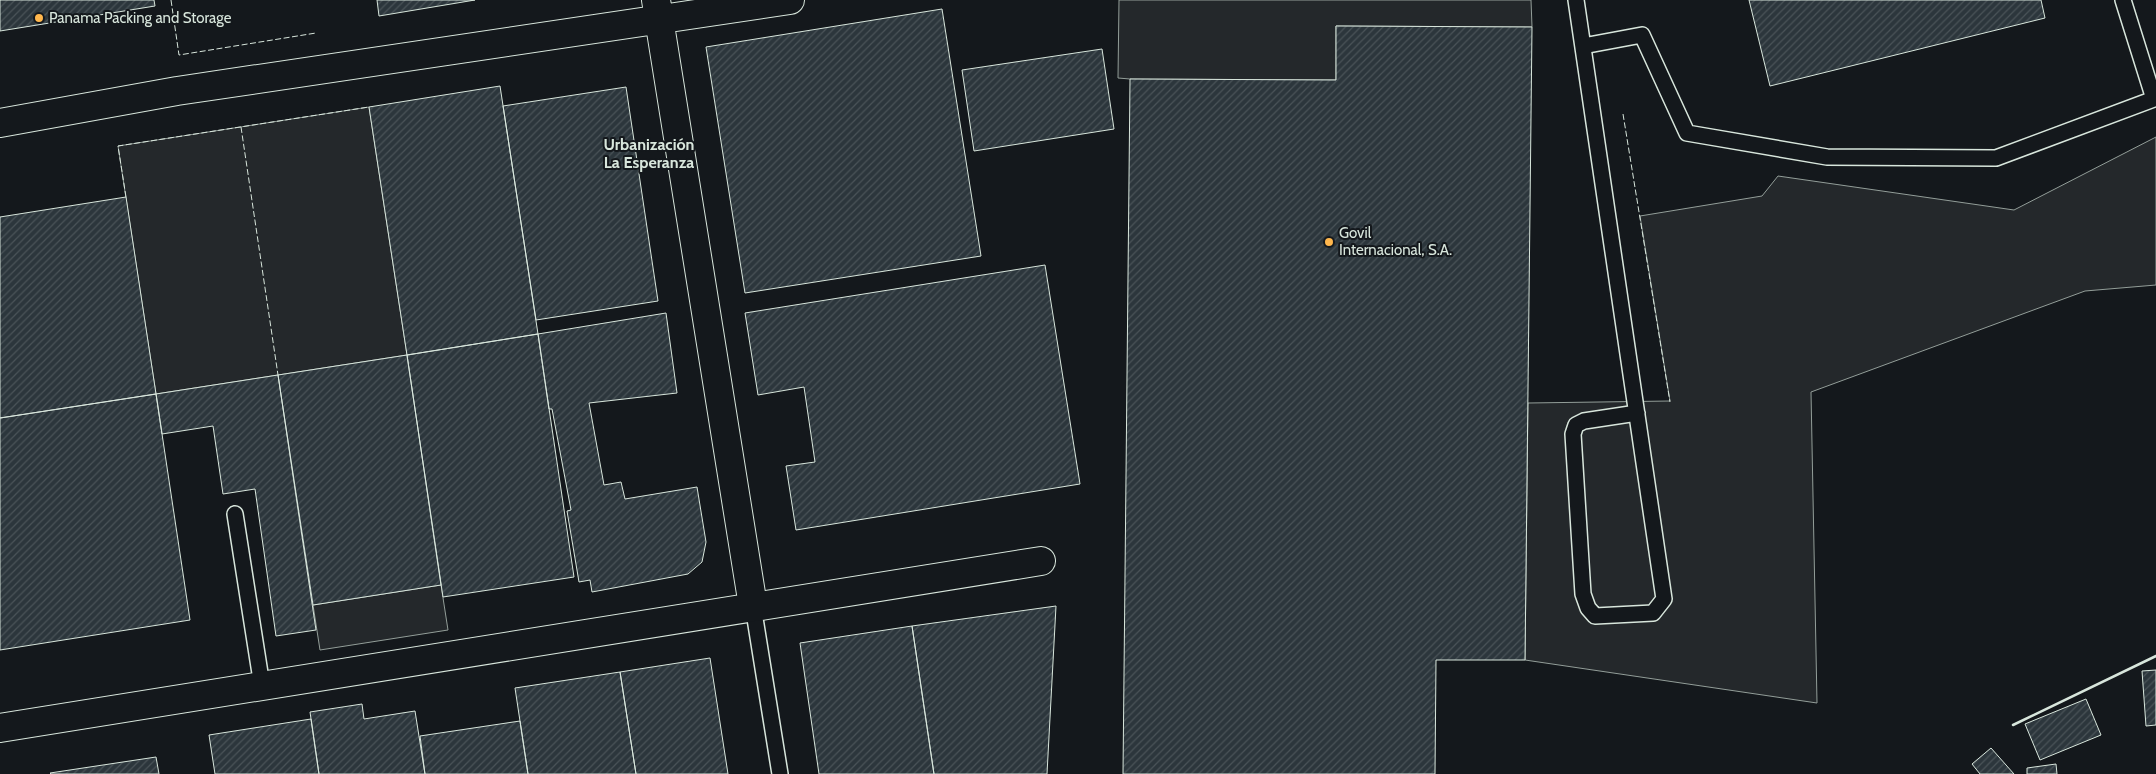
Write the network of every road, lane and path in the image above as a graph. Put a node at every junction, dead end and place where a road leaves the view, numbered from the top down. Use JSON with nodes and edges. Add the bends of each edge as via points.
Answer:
{"nodes":[{"id":1,"x":790,"y":0,"type":"edge"},
{"id":2,"x":1576,"y":0,"type":"edge"},
{"id":3,"x":2124,"y":0,"type":"edge"},
{"id":4,"x":658,"y":10,"type":"edge"},
{"id":5,"x":1583,"y":46,"type":"junction"},
{"id":6,"x":0,"y":123,"type":"edge"},
{"id":7,"x":1637,"y":413,"type":"junction"},
{"id":8,"x":235,"y":514,"type":"dead end"},
{"id":9,"x":1041,"y":561,"type":"dead end"},
{"id":10,"x":753,"y":606,"type":"junction"},
{"id":11,"x":262,"y":686,"type":"junction"},
{"id":12,"x":0,"y":728,"type":"edge"},
{"id":13,"x":780,"y":774,"type":"edge"}],
"edges":[{"from":1,"to":4,"type":"street"},
{"from":2,"to":5,"type":"lane"},
{"from":3,"to":5,"type":"lane","via":[[2154,99],[1996,158],[1827,157],[1688,133],[1642,35]]},
{"from":4,"to":6,"type":"street","via":[[177,90]]},
{"from":4,"to":10,"type":"street"},
{"from":5,"to":7,"type":"lane"},
{"from":7,"to":7,"type":"lane","via":[[1664,599],[1653,613],[1595,616],[1583,594],[1573,434],[1576,425],[1584,421]]},
{"from":8,"to":11,"type":"lane"},
{"from":9,"to":10,"type":"street"},
{"from":10,"to":11,"type":"street"},
{"from":10,"to":13,"type":"lane"},
{"from":11,"to":12,"type":"street"}]}
